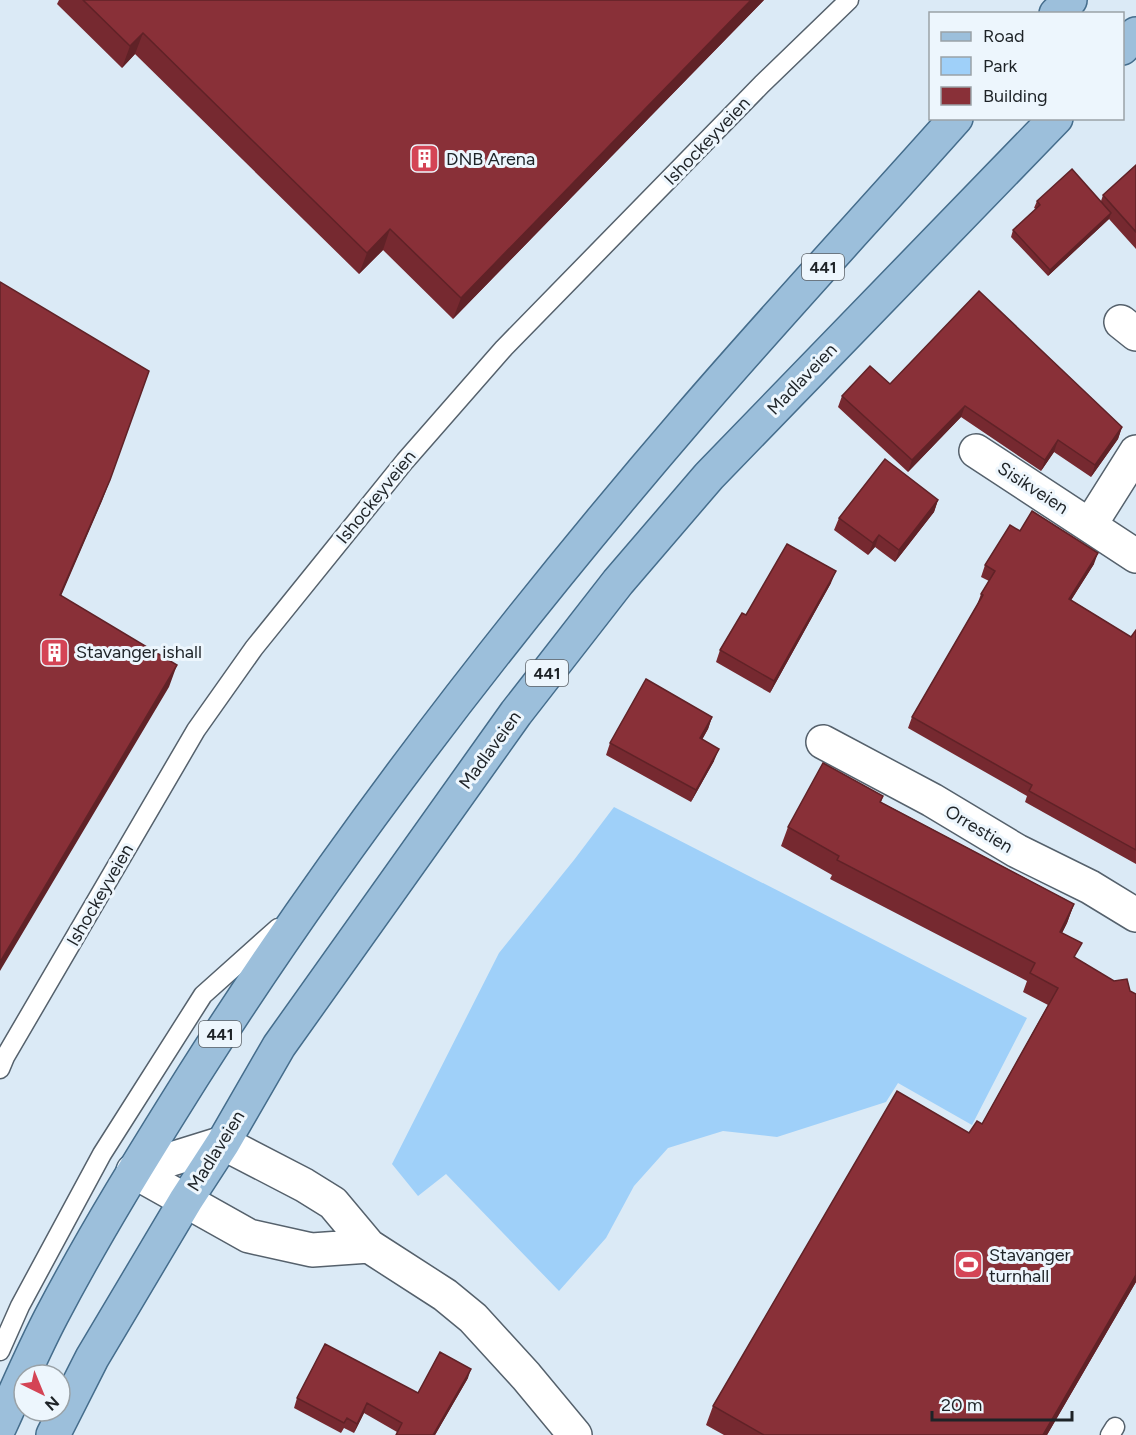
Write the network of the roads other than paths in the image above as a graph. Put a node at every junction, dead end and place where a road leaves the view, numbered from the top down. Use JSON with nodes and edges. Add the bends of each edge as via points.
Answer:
{"nodes":[{"id":1,"x":849,"y":0,"type":"edge"},
{"id":2,"x":1070,"y":0,"type":"edge"},
{"id":3,"x":1058,"y":12,"type":"edge"},
{"id":4,"x":1136,"y":34,"type":"edge"},
{"id":5,"x":1124,"y":46,"type":"edge"},
{"id":6,"x":954,"y":120,"type":"edge"},
{"id":7,"x":1054,"y":120,"type":"edge"},
{"id":8,"x":976,"y":452,"type":"dead end"},
{"id":9,"x":1136,"y":452,"type":"edge"},
{"id":10,"x":1090,"y":525,"type":"junction"},
{"id":11,"x":1136,"y":556,"type":"edge"},
{"id":12,"x":823,"y":742,"type":"dead end"},
{"id":13,"x":311,"y":899,"type":"junction"},
{"id":14,"x":1136,"y":915,"type":"edge"},
{"id":15,"x":0,"y":1069,"type":"edge"},
{"id":16,"x":223,"y":1143,"type":"junction"},
{"id":17,"x":133,"y":1171,"type":"junction"},
{"id":18,"x":186,"y":1200,"type":"junction"},
{"id":19,"x":369,"y":1246,"type":"junction"},
{"id":20,"x":0,"y":1350,"type":"edge"},
{"id":21,"x":0,"y":1426,"type":"edge"},
{"id":22,"x":563,"y":1430,"type":"edge"},
{"id":23,"x":53,"y":1435,"type":"edge"}],
"edges":[{"from":1,"to":15,"type":"lane","name":"Ishockeyveien","via":[[504,348],[405,461],[261,639],[196,730]]},
{"from":2,"to":3,"type":"main road"},
{"from":4,"to":5,"type":"main road"},
{"from":6,"to":13,"type":"main road","number":"441","via":[[690,415],[572,556],[409,763]]},
{"from":7,"to":16,"type":"main road","name":"Madlaveien","number":"441","via":[[709,476],[618,582],[516,713],[400,874],[279,1046]]},
{"from":8,"to":10,"type":"street","name":"Sisikveien"},
{"from":9,"to":10,"type":"street"},
{"from":10,"to":11,"type":"street","name":"Sisikveien"},
{"from":12,"to":14,"type":"street","name":"Orrestien"},
{"from":13,"to":17,"type":"main road","number":"441"},
{"from":13,"to":20,"type":"lane","via":[[202,995],[102,1154]]},
{"from":16,"to":17,"type":"street"},
{"from":16,"to":18,"type":"main road","name":"Madlaveien","number":"441"},
{"from":16,"to":19,"type":"street","via":[[333,1203]]},
{"from":17,"to":18,"type":"street"},
{"from":17,"to":21,"type":"main road","number":"441","via":[[51,1317]]},
{"from":18,"to":19,"type":"street","via":[[249,1236],[312,1250]]},
{"from":18,"to":23,"type":"main road","name":"Madlaveien","number":"441","via":[[92,1358]]},
{"from":19,"to":22,"type":"street","via":[[472,1318],[526,1376]]}]}
